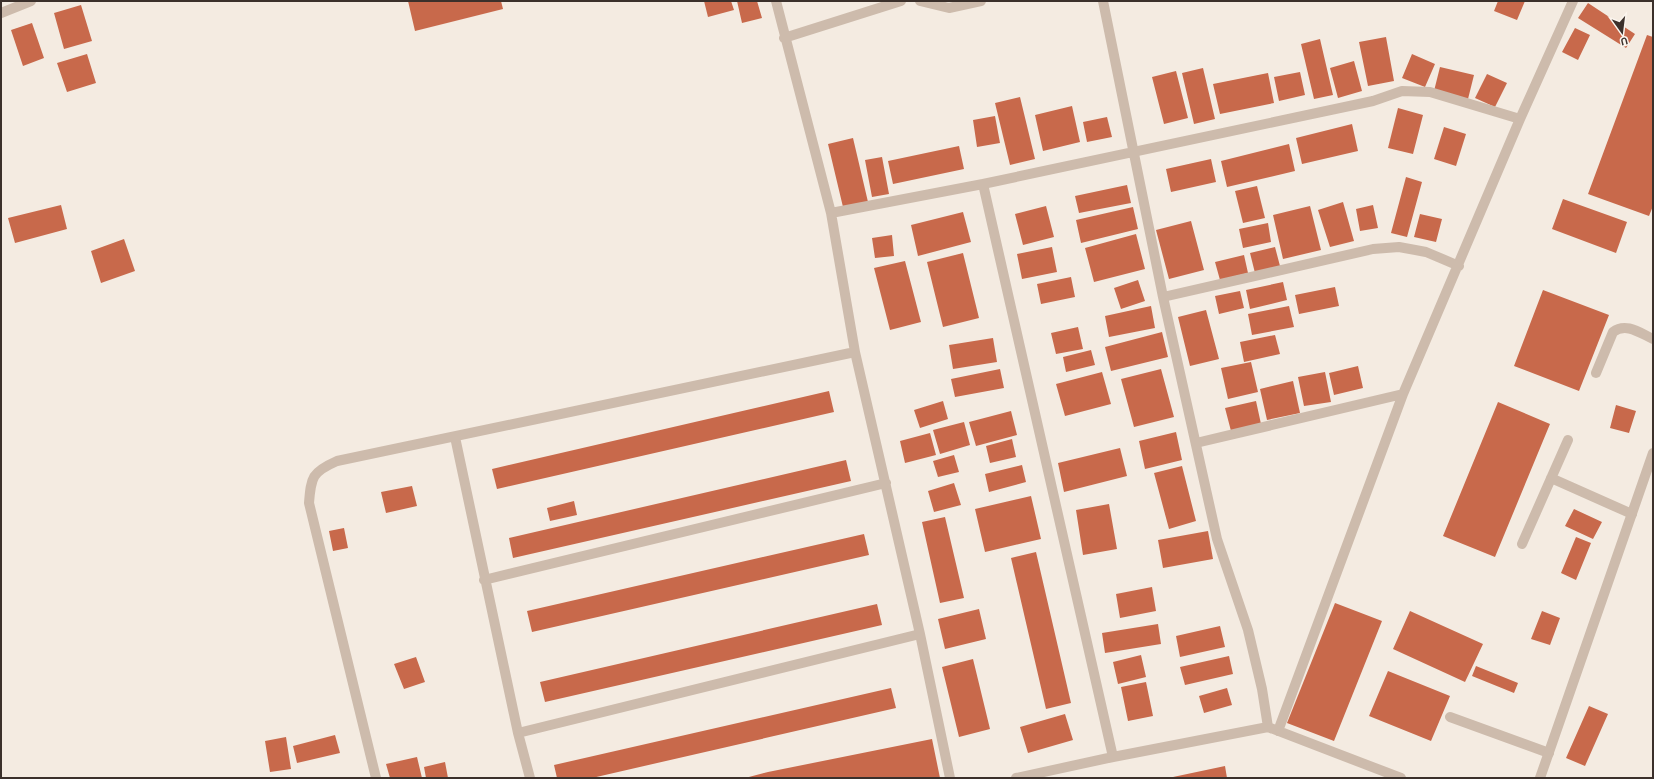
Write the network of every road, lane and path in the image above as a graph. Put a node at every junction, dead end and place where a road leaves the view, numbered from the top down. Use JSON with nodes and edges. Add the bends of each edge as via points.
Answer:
{"nodes":[{"id":1,"x":31,"y":1,"type":"edge"},
{"id":2,"x":776,"y":1,"type":"edge"},
{"id":3,"x":901,"y":1,"type":"edge"},
{"id":4,"x":920,"y":1,"type":"edge"},
{"id":5,"x":981,"y":1,"type":"edge"},
{"id":6,"x":1102,"y":1,"type":"edge"},
{"id":7,"x":1573,"y":1,"type":"edge"},
{"id":8,"x":948,"y":5,"type":"edge"},
{"id":9,"x":1,"y":13,"type":"edge"},
{"id":10,"x":784,"y":38,"type":"junction"},
{"id":11,"x":1520,"y":119,"type":"junction"},
{"id":12,"x":1134,"y":152,"type":"junction"},
{"id":13,"x":983,"y":184,"type":"junction"},
{"id":14,"x":830,"y":213,"type":"junction"},
{"id":15,"x":1459,"y":266,"type":"junction"},
{"id":16,"x":1163,"y":298,"type":"junction"},
{"id":17,"x":1653,"y":339,"type":"edge"},
{"id":18,"x":855,"y":352,"type":"junction"},
{"id":19,"x":1596,"y":373,"type":"dead end"},
{"id":20,"x":1403,"y":394,"type":"junction"},
{"id":21,"x":455,"y":437,"type":"junction"},
{"id":22,"x":1568,"y":440,"type":"dead end"},
{"id":23,"x":1196,"y":443,"type":"junction"},
{"id":24,"x":1653,"y":453,"type":"edge"},
{"id":25,"x":1551,"y":478,"type":"junction"},
{"id":26,"x":886,"y":483,"type":"junction"},
{"id":27,"x":1632,"y":514,"type":"junction"},
{"id":28,"x":1522,"y":544,"type":"dead end"},
{"id":29,"x":484,"y":580,"type":"junction"},
{"id":30,"x":920,"y":634,"type":"junction"},
{"id":31,"x":1450,"y":717,"type":"dead end"},
{"id":32,"x":1273,"y":729,"type":"junction"},
{"id":33,"x":518,"y":733,"type":"junction"},
{"id":34,"x":1549,"y":753,"type":"junction"},
{"id":35,"x":1113,"y":756,"type":"junction"},
{"id":36,"x":376,"y":778,"type":"edge"},
{"id":37,"x":530,"y":778,"type":"edge"},
{"id":38,"x":950,"y":778,"type":"edge"},
{"id":39,"x":1016,"y":778,"type":"edge"},
{"id":40,"x":1401,"y":778,"type":"edge"},
{"id":41,"x":1540,"y":778,"type":"edge"}],
"edges":[{"from":1,"to":9,"type":"street"},
{"from":2,"to":10,"type":"street"},
{"from":3,"to":10,"type":"street"},
{"from":4,"to":8,"type":"street"},
{"from":5,"to":8,"type":"street"},
{"from":6,"to":12,"type":"street"},
{"from":7,"to":11,"type":"street"},
{"from":10,"to":14,"type":"street"},
{"from":11,"to":12,"type":"street","via":[[1430,92],[1402,91],[1373,101]]},
{"from":11,"to":15,"type":"street"},
{"from":12,"to":13,"type":"street"},
{"from":12,"to":16,"type":"street"},
{"from":13,"to":14,"type":"street"},
{"from":13,"to":35,"type":"street"},
{"from":14,"to":18,"type":"street"},
{"from":15,"to":16,"type":"street","via":[[1419,251],[1399,247],[1373,249]]},
{"from":15,"to":20,"type":"street"},
{"from":16,"to":23,"type":"street"},
{"from":17,"to":19,"type":"street","via":[[1621,327],[1613,332]]},
{"from":18,"to":21,"type":"street"},
{"from":18,"to":26,"type":"street"},
{"from":20,"to":23,"type":"street"},
{"from":20,"to":32,"type":"street"},
{"from":21,"to":29,"type":"street"},
{"from":21,"to":36,"type":"street","via":[[337,461],[320,468],[310,484],[309,504]]},
{"from":22,"to":25,"type":"street"},
{"from":23,"to":32,"type":"street","via":[[1217,539],[1248,630]]},
{"from":24,"to":27,"type":"street"},
{"from":25,"to":27,"type":"street"},
{"from":25,"to":28,"type":"street"},
{"from":26,"to":29,"type":"street"},
{"from":26,"to":30,"type":"street"},
{"from":27,"to":34,"type":"street"},
{"from":29,"to":33,"type":"street"},
{"from":30,"to":33,"type":"street"},
{"from":30,"to":38,"type":"street"},
{"from":31,"to":34,"type":"street"},
{"from":32,"to":35,"type":"street"},
{"from":32,"to":40,"type":"street"},
{"from":33,"to":37,"type":"street"},
{"from":34,"to":41,"type":"street"},
{"from":35,"to":39,"type":"street"}]}
